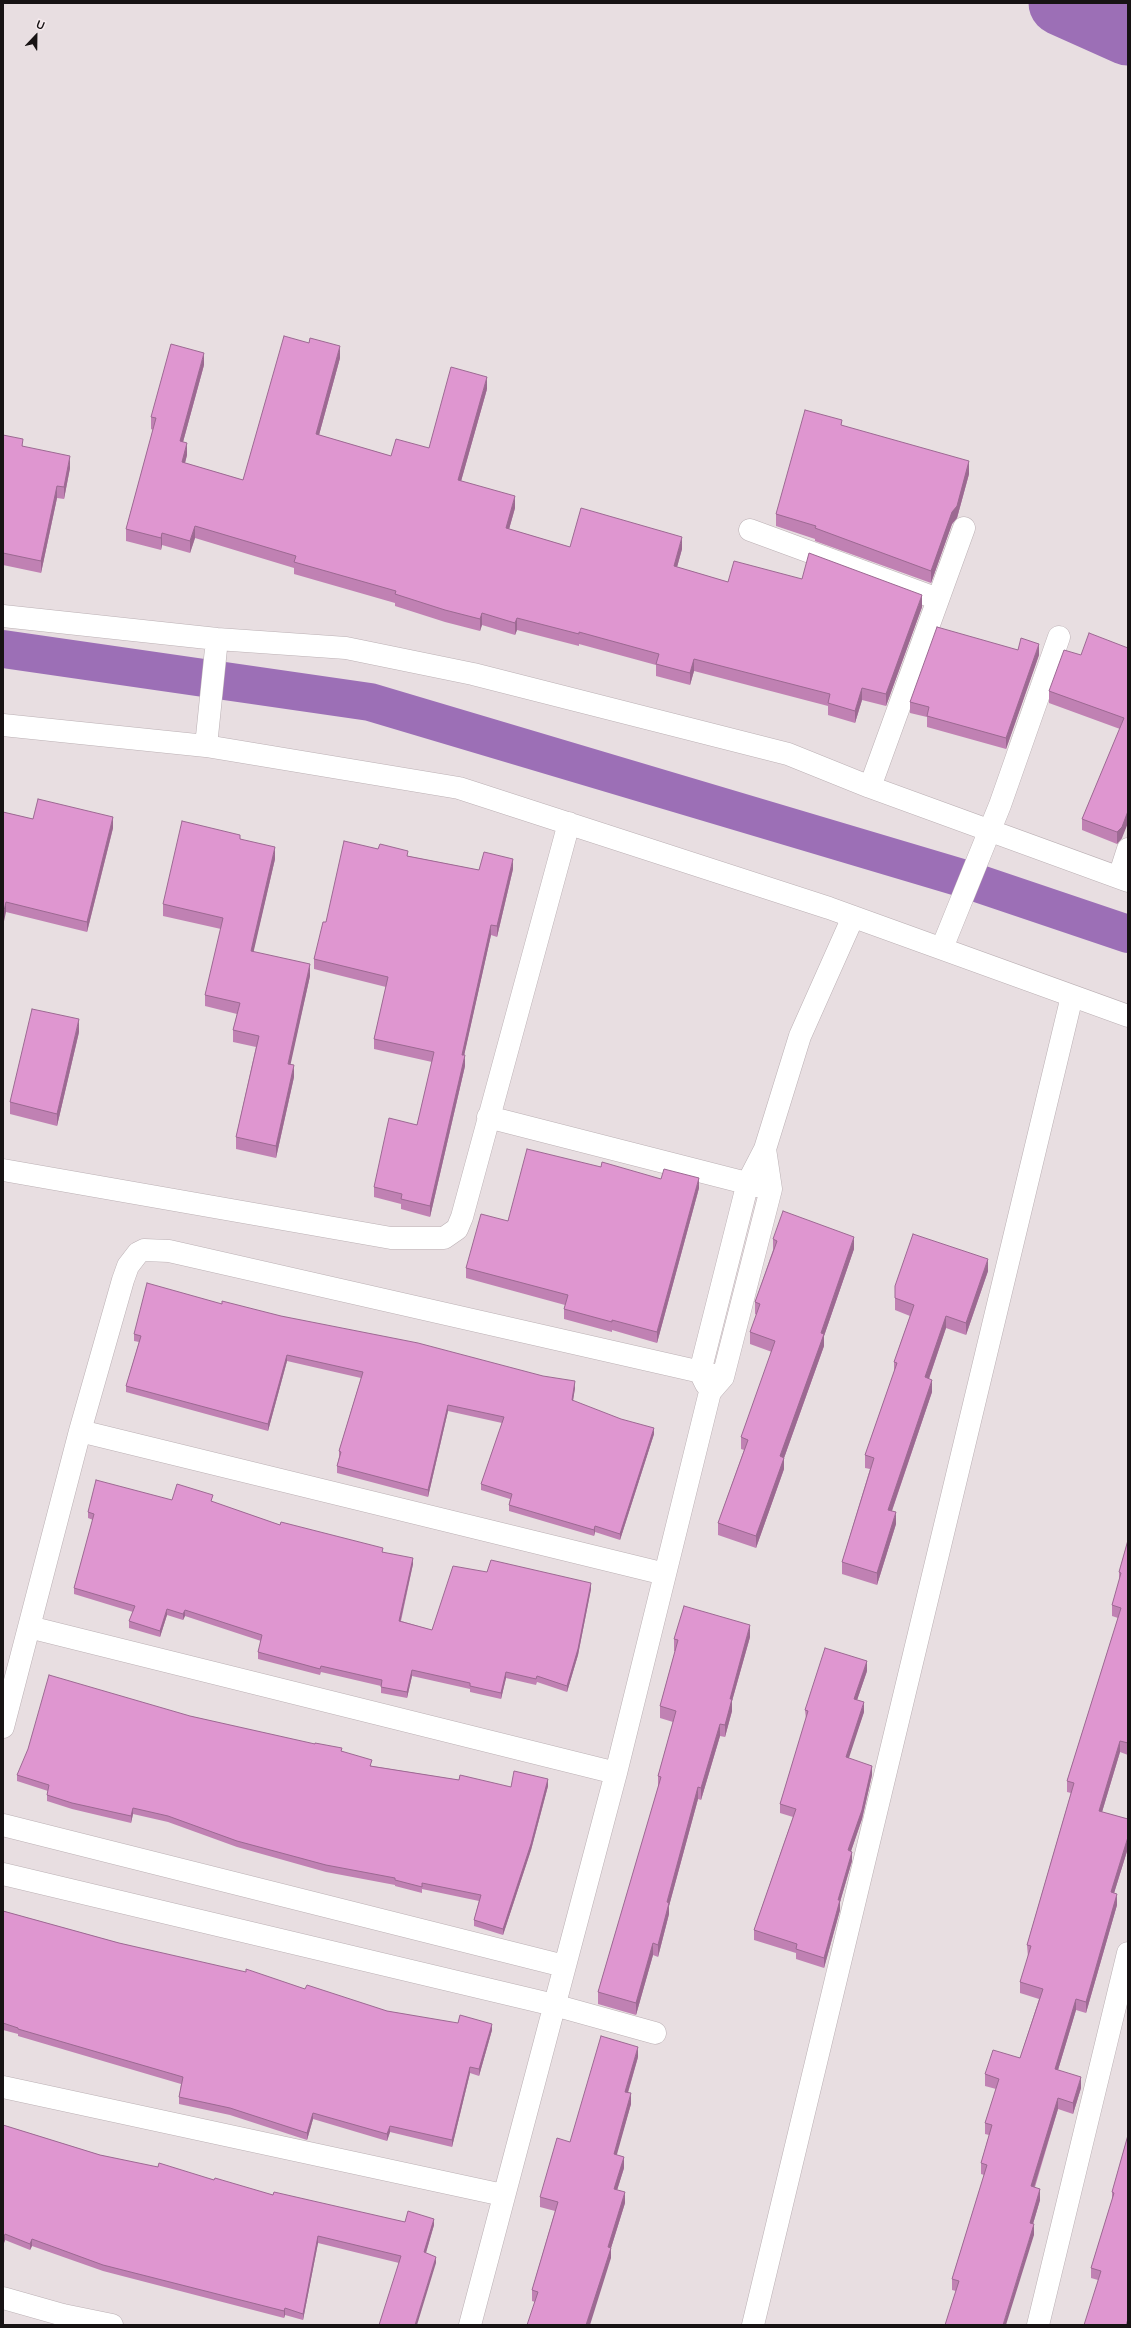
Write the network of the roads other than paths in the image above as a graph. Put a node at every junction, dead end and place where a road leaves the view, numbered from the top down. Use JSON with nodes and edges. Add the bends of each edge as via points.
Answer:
{"nodes":[{"id":1,"x":964,"y":528,"type":"dead end"},
{"id":2,"x":750,"y":530,"type":"dead end"},
{"id":3,"x":938,"y":599,"type":"junction"},
{"id":4,"x":3,"y":616,"type":"edge"},
{"id":5,"x":1059,"y":636,"type":"dead end"},
{"id":6,"x":216,"y":646,"type":"junction"},
{"id":7,"x":3,"y":725,"type":"edge"},
{"id":8,"x":206,"y":746,"type":"junction"},
{"id":9,"x":870,"y":787,"type":"junction"},
{"id":10,"x":569,"y":823,"type":"junction"},
{"id":11,"x":987,"y":834,"type":"junction"},
{"id":12,"x":1128,"y":849,"type":"edge"},
{"id":13,"x":1123,"y":879,"type":"edge"},
{"id":14,"x":853,"y":918,"type":"junction"},
{"id":15,"x":948,"y":950,"type":"junction"},
{"id":16,"x":1072,"y":996,"type":"junction"},
{"id":17,"x":1128,"y":1016,"type":"edge"},
{"id":18,"x":488,"y":1117,"type":"junction"},
{"id":19,"x":765,"y":1149,"type":"junction"},
{"id":20,"x":3,"y":1170,"type":"edge"},
{"id":21,"x":748,"y":1182,"type":"junction"},
{"id":22,"x":771,"y":1189,"type":"junction"},
{"id":23,"x":700,"y":1372,"type":"junction"},
{"id":24,"x":716,"y":1384,"type":"junction"},
{"id":25,"x":80,"y":1431,"type":"junction"},
{"id":26,"x":665,"y":1574,"type":"junction"},
{"id":27,"x":29,"y":1627,"type":"junction"},
{"id":28,"x":3,"y":1727,"type":"edge"},
{"id":29,"x":616,"y":1773,"type":"junction"},
{"id":30,"x":3,"y":1825,"type":"edge"},
{"id":31,"x":3,"y":1874,"type":"edge"},
{"id":32,"x":1128,"y":1953,"type":"edge"},
{"id":33,"x":564,"y":1966,"type":"junction"},
{"id":34,"x":554,"y":2005,"type":"junction"},
{"id":35,"x":655,"y":2033,"type":"dead end"},
{"id":36,"x":3,"y":2087,"type":"edge"},
{"id":37,"x":503,"y":2195,"type":"junction"},
{"id":38,"x":3,"y":2298,"type":"edge"},
{"id":39,"x":62,"y":2320,"type":"edge"},
{"id":40,"x":112,"y":2325,"type":"edge"},
{"id":41,"x":470,"y":2325,"type":"edge"},
{"id":42,"x":753,"y":2325,"type":"edge"},
{"id":43,"x":1038,"y":2325,"type":"edge"}],
"edges":[{"from":1,"to":3,"type":"street"},
{"from":2,"to":3,"type":"street"},
{"from":3,"to":9,"type":"street"},
{"from":4,"to":6,"type":"street"},
{"from":5,"to":11,"type":"street","via":[[1000,805]]},
{"from":6,"to":8,"type":"street"},
{"from":6,"to":9,"type":"street","via":[[346,648],[473,674],[788,754]]},
{"from":7,"to":8,"type":"street"},
{"from":8,"to":10,"type":"street","via":[[458,788]]},
{"from":9,"to":11,"type":"street"},
{"from":10,"to":14,"type":"street"},
{"from":10,"to":18,"type":"street"},
{"from":11,"to":13,"type":"street"},
{"from":11,"to":15,"type":"street","via":[[954,918]]},
{"from":12,"to":13,"type":"street"},
{"from":14,"to":15,"type":"street"},
{"from":14,"to":19,"type":"street","via":[[800,1036]]},
{"from":15,"to":16,"type":"street"},
{"from":16,"to":17,"type":"street"},
{"from":16,"to":42,"type":"street"},
{"from":18,"to":20,"type":"street","via":[[462,1217],[457,1229],[444,1238],[392,1238]]},
{"from":18,"to":21,"type":"street"},
{"from":19,"to":21,"type":"street"},
{"from":19,"to":22,"type":"street"},
{"from":21,"to":22,"type":"street"},
{"from":21,"to":23,"type":"street"},
{"from":22,"to":24,"type":"street"},
{"from":23,"to":24,"type":"street"},
{"from":23,"to":25,"type":"street","via":[[169,1251],[144,1250],[132,1259],[123,1280]]},
{"from":24,"to":26,"type":"street"},
{"from":25,"to":26,"type":"street"},
{"from":25,"to":27,"type":"street"},
{"from":26,"to":29,"type":"street"},
{"from":27,"to":28,"type":"street"},
{"from":27,"to":29,"type":"street"},
{"from":29,"to":33,"type":"street"},
{"from":30,"to":33,"type":"street"},
{"from":31,"to":34,"type":"street"},
{"from":32,"to":43,"type":"street"},
{"from":33,"to":34,"type":"street"},
{"from":34,"to":35,"type":"street"},
{"from":34,"to":37,"type":"street"},
{"from":36,"to":37,"type":"street"},
{"from":37,"to":41,"type":"street"},
{"from":38,"to":39,"type":"street"},
{"from":39,"to":40,"type":"street"}]}
